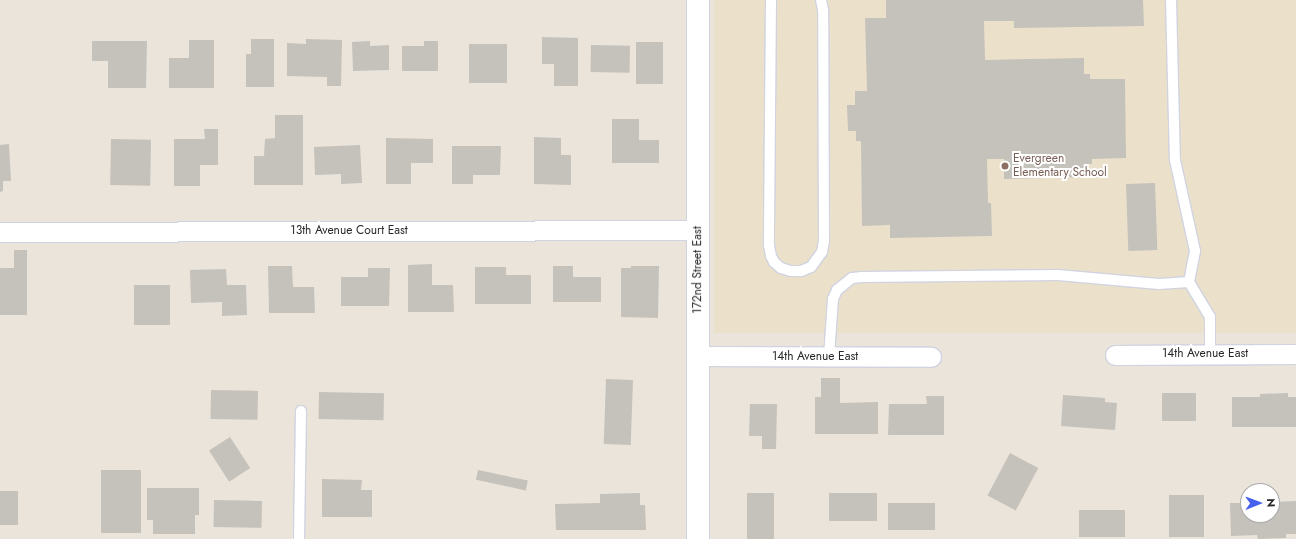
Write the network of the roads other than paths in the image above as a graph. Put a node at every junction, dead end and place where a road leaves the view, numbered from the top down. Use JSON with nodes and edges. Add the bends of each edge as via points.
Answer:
{"nodes":[{"id":1,"x":698,"y":0,"type":"edge"},
{"id":2,"x":771,"y":0,"type":"edge"},
{"id":3,"x":821,"y":0,"type":"edge"},
{"id":4,"x":1171,"y":0,"type":"edge"},
{"id":5,"x":698,"y":230,"type":"junction"},
{"id":6,"x":0,"y":232,"type":"edge"},
{"id":7,"x":1189,"y":282,"type":"junction"},
{"id":8,"x":1115,"y":354,"type":"dead end"},
{"id":9,"x":1210,"y":354,"type":"junction"},
{"id":10,"x":1296,"y":354,"type":"edge"},
{"id":11,"x":698,"y":356,"type":"junction"},
{"id":12,"x":830,"y":357,"type":"junction"},
{"id":13,"x":931,"y":357,"type":"dead end"},
{"id":14,"x":301,"y":411,"type":"dead end"},
{"id":15,"x":299,"y":539,"type":"edge"},
{"id":16,"x":698,"y":539,"type":"edge"}],
"edges":[{"from":1,"to":5,"type":"street","name":"172nd Street East"},
{"from":2,"to":3,"type":"lane","via":[[769,245],[774,262],[781,268],[791,271],[811,267],[822,252],[824,241]]},
{"from":4,"to":7,"type":"lane","via":[[1175,160],[1195,251]]},
{"from":5,"to":6,"type":"street","name":"13th Avenue Court East"},
{"from":5,"to":11,"type":"street","name":"172nd Street East"},
{"from":7,"to":9,"type":"lane","via":[[1210,317]]},
{"from":7,"to":12,"type":"lane","via":[[1159,284],[1058,275],[852,278],[837,290],[833,299]]},
{"from":8,"to":9,"type":"street","name":"14th Avenue East"},
{"from":9,"to":10,"type":"street","name":"14th Avenue East"},
{"from":11,"to":12,"type":"street","name":"14th Avenue East"},
{"from":11,"to":16,"type":"street","name":"172nd Street East"},
{"from":12,"to":13,"type":"street","name":"14th Avenue East"},
{"from":14,"to":15,"type":"lane"}]}
